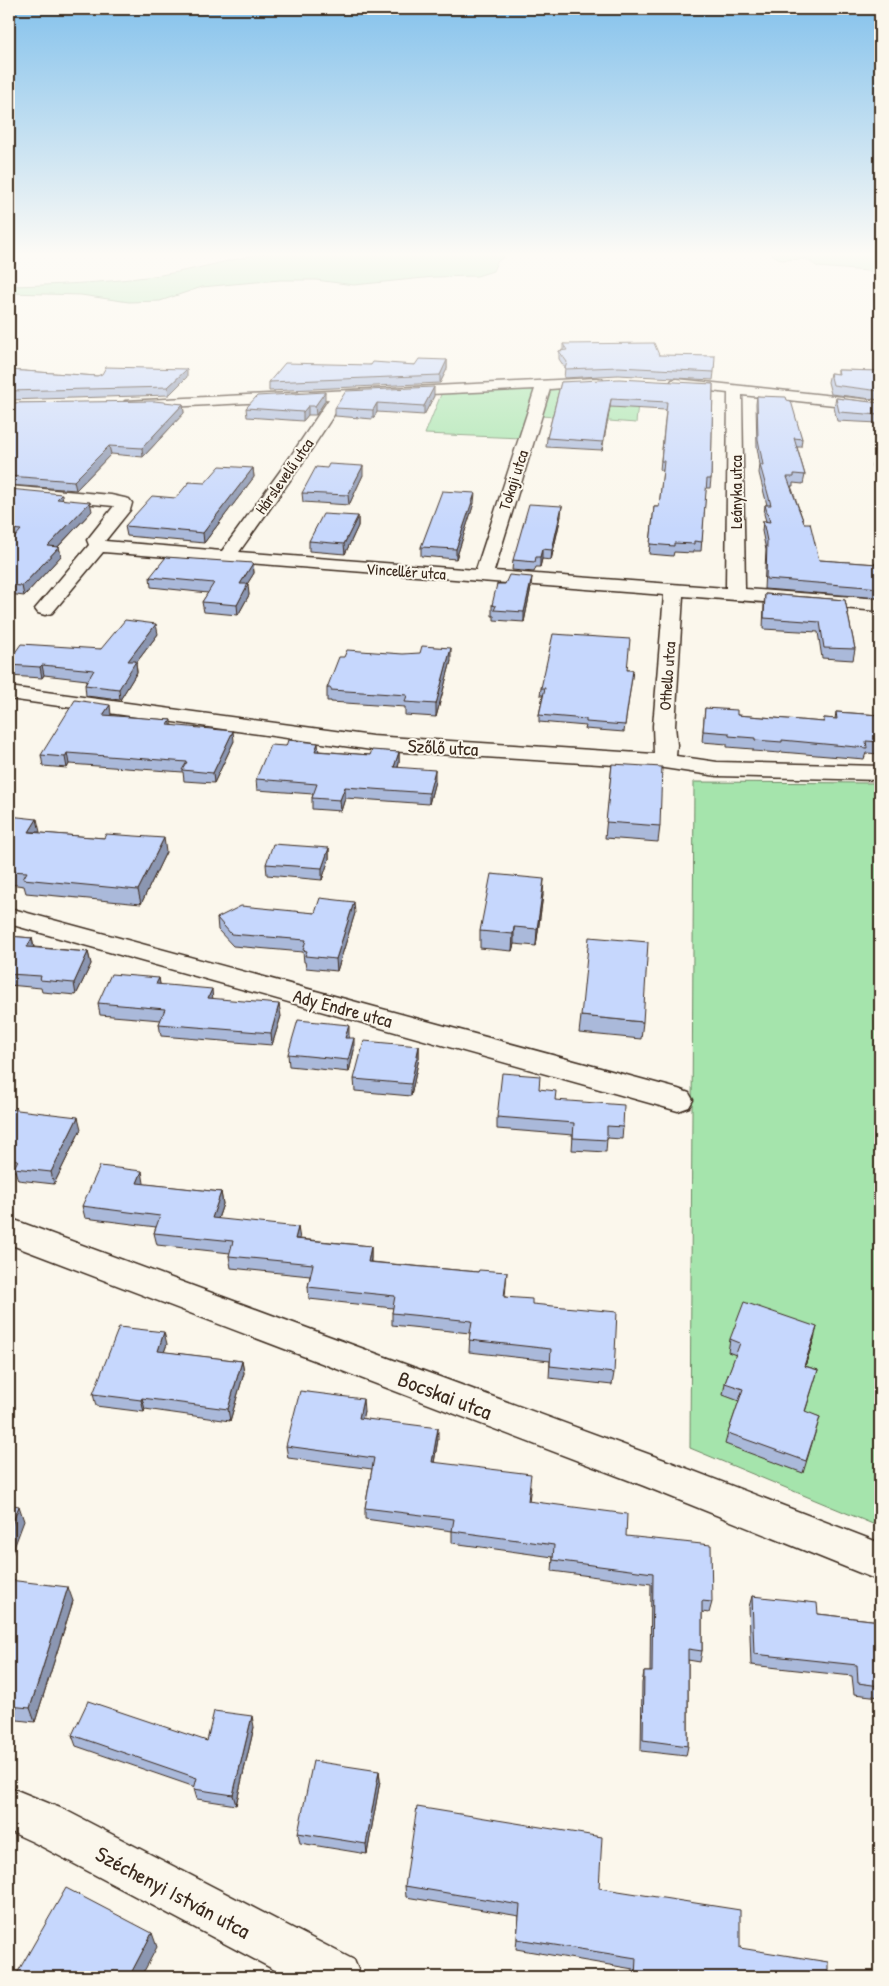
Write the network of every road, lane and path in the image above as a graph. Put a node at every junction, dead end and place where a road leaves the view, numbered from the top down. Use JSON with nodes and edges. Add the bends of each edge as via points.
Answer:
{"nodes":[{"id":1,"x":609,"y":381,"type":"edge"},
{"id":2,"x":666,"y":383,"type":"edge"},
{"id":3,"x":544,"y":384,"type":"junction"},
{"id":4,"x":735,"y":390,"type":"junction"},
{"id":5,"x":340,"y":394,"type":"junction"},
{"id":6,"x":118,"y":404,"type":"edge"},
{"id":7,"x":880,"y":405,"type":"edge"},
{"id":8,"x":9,"y":491,"type":"edge"},
{"id":9,"x":98,"y":546,"type":"junction"},
{"id":10,"x":227,"y":557,"type":"junction"},
{"id":11,"x":483,"y":576,"type":"junction"},
{"id":12,"x":674,"y":590,"type":"junction"},
{"id":13,"x":736,"y":594,"type":"junction"},
{"id":14,"x":880,"y":605,"type":"edge"},
{"id":15,"x":45,"y":609,"type":"dead end"},
{"id":16,"x":9,"y":693,"type":"edge"},
{"id":17,"x":664,"y":761,"type":"junction"},
{"id":18,"x":880,"y":774,"type":"edge"},
{"id":19,"x":9,"y":916,"type":"edge"},
{"id":20,"x":678,"y":1100,"type":"dead end"},
{"id":21,"x":9,"y":1231,"type":"edge"},
{"id":22,"x":880,"y":1562,"type":"edge"},
{"id":23,"x":9,"y":1810,"type":"edge"},
{"id":24,"x":337,"y":1977,"type":"edge"}],
"edges":[{"from":1,"to":3,"type":"street"},
{"from":2,"to":4,"type":"street"},
{"from":3,"to":5,"type":"street"},
{"from":3,"to":11,"type":"street","name":"Tokaji utca"},
{"from":4,"to":7,"type":"street"},
{"from":4,"to":13,"type":"street","name":"Leányka utca"},
{"from":5,"to":6,"type":"street"},
{"from":5,"to":10,"type":"street","name":"Hárslevelű utca"},
{"from":8,"to":9,"type":"street","via":[[111,500],[123,504],[96,540]]},
{"from":9,"to":10,"type":"street","name":"Vincellér utca"},
{"from":9,"to":15,"type":"street"},
{"from":10,"to":11,"type":"street","name":"Vincellér utca"},
{"from":11,"to":12,"type":"street","name":"Vincellér utca"},
{"from":12,"to":13,"type":"street","name":"Vincellér utca"},
{"from":12,"to":17,"type":"street","name":"Othello utca"},
{"from":13,"to":14,"type":"street","name":"Vincellér utca"},
{"from":16,"to":17,"type":"street","name":"Szőlő utca","via":[[372,743]]},
{"from":17,"to":18,"type":"street","name":"Szőlő utca","via":[[717,769]]},
{"from":19,"to":20,"type":"street","name":"Ady Endre utca"},
{"from":21,"to":22,"type":"street","name":"Bocskai utca","via":[[657,1474]]},
{"from":23,"to":24,"type":"street","name":"Széchenyi István utca","via":[[49,1826]]}]}
